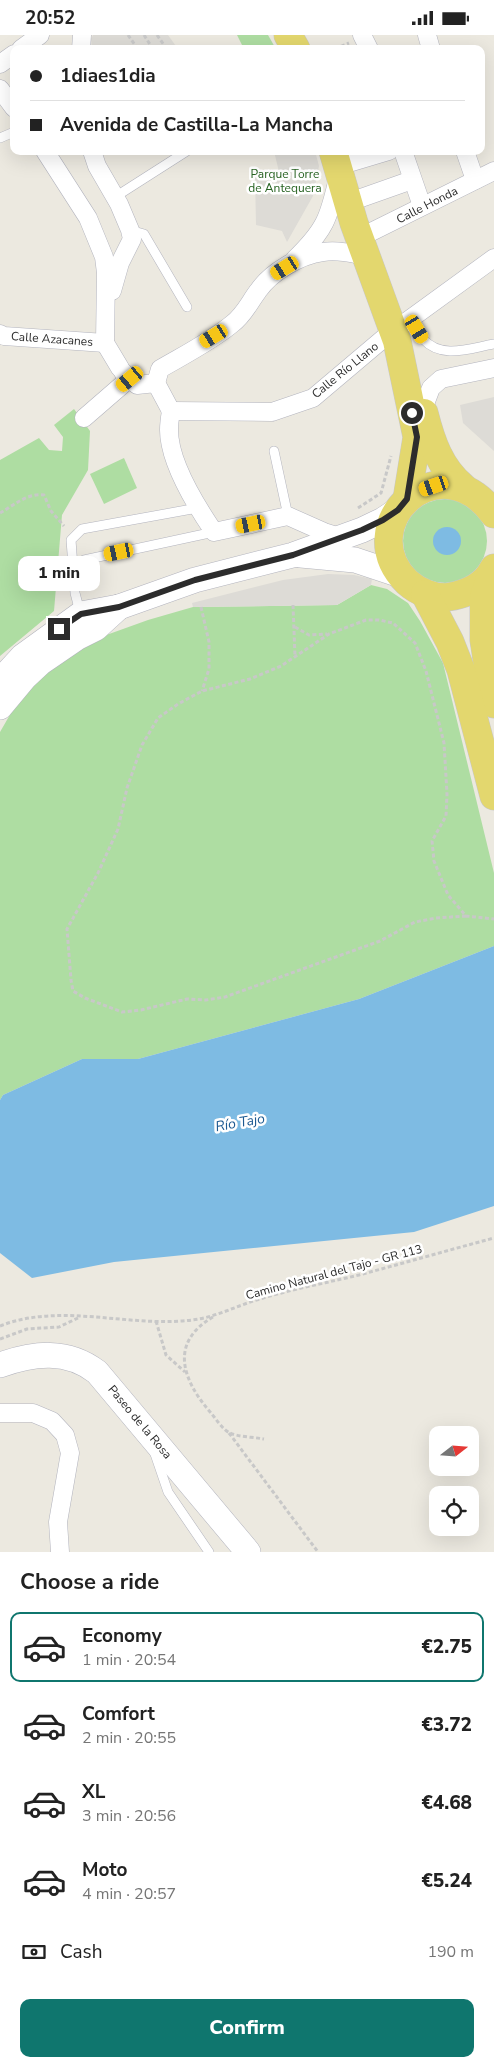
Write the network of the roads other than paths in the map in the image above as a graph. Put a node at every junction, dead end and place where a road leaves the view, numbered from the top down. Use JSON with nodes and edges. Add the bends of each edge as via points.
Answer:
{"nodes":[{"id":1,"x":40,"y":35,"type":"edge"},
{"id":2,"x":26,"y":45,"type":"edge"},
{"id":3,"x":0,"y":89,"type":"edge"},
{"id":4,"x":10,"y":102,"type":"edge"},
{"id":5,"x":48,"y":155,"type":"edge"},
{"id":6,"x":93,"y":155,"type":"edge"},
{"id":7,"x":180,"y":155,"type":"edge"},
{"id":8,"x":373,"y":155,"type":"edge"},
{"id":9,"x":404,"y":155,"type":"edge"},
{"id":10,"x":466,"y":155,"type":"edge"},
{"id":11,"x":340,"y":163,"type":"edge"},
{"id":12,"x":494,"y":171,"type":"edge"},
{"id":13,"x":412,"y":180,"type":"junction"},
{"id":14,"x":475,"y":180,"type":"junction"},
{"id":15,"x":115,"y":197,"type":"junction"},
{"id":16,"x":360,"y":198,"type":"dead end"},
{"id":17,"x":422,"y":206,"type":"junction"},
{"id":18,"x":130,"y":230,"type":"junction"},
{"id":19,"x":362,"y":247,"type":"junction"},
{"id":20,"x":494,"y":258,"type":"edge"},
{"id":21,"x":285,"y":268,"type":"junction"},
{"id":22,"x":186,"y":307,"type":"dead end"},
{"id":23,"x":105,"y":313,"type":"junction"},
{"id":24,"x":401,"y":330,"type":"junction"},
{"id":25,"x":0,"y":334,"type":"edge"},
{"id":26,"x":105,"y":343,"type":"junction"},
{"id":27,"x":494,"y":344,"type":"edge"},
{"id":28,"x":494,"y":368,"type":"edge"},
{"id":29,"x":124,"y":373,"type":"junction"},
{"id":30,"x":156,"y":383,"type":"junction"},
{"id":31,"x":423,"y":409,"type":"junction"},
{"id":32,"x":171,"y":411,"type":"junction"},
{"id":33,"x":84,"y":418,"type":"dead end"},
{"id":34,"x":274,"y":451,"type":"dead end"},
{"id":35,"x":476,"y":490,"type":"edge"},
{"id":36,"x":403,"y":504,"type":"junction"},
{"id":37,"x":201,"y":511,"type":"junction"},
{"id":38,"x":494,"y":514,"type":"edge"},
{"id":39,"x":288,"y":516,"type":"junction"},
{"id":40,"x":214,"y":532,"type":"junction"},
{"id":41,"x":340,"y":537,"type":"junction"},
{"id":42,"x":293,"y":555,"type":"junction"},
{"id":43,"x":74,"y":570,"type":"junction"},
{"id":44,"x":493,"y":570,"type":"edge"},
{"id":45,"x":400,"y":575,"type":"junction"},
{"id":46,"x":425,"y":594,"type":"junction"},
{"id":47,"x":119,"y":607,"type":"junction"},
{"id":48,"x":81,"y":614,"type":"junction"},
{"id":49,"x":0,"y":681,"type":"edge"},
{"id":50,"x":494,"y":704,"type":"edge"},
{"id":51,"x":0,"y":707,"type":"edge"},
{"id":52,"x":494,"y":796,"type":"edge"},
{"id":53,"x":0,"y":1365,"type":"edge"},
{"id":54,"x":0,"y":1413,"type":"edge"},
{"id":55,"x":147,"y":1430,"type":"junction"},
{"id":56,"x":60,"y":1552,"type":"edge"},
{"id":57,"x":208,"y":1552,"type":"edge"},
{"id":58,"x":248,"y":1552,"type":"edge"}],
"edges":[{"from":1,"to":2,"type":"street"},
{"from":3,"to":4,"type":"street"},
{"from":5,"to":23,"type":"street","via":[[88,218],[104,257]]},
{"from":6,"to":15,"type":"street"},
{"from":7,"to":15,"type":"lane"},
{"from":8,"to":11,"type":"street"},
{"from":9,"to":13,"type":"street"},
{"from":10,"to":14,"type":"street"},
{"from":11,"to":19,"type":"main road"},
{"from":11,"to":21,"type":"street","via":[[328,218],[311,244]]},
{"from":12,"to":14,"type":"street","name":"Calle Honda"},
{"from":13,"to":16,"type":"street"},
{"from":13,"to":17,"type":"street"},
{"from":14,"to":17,"type":"street","name":"Calle Honda"},
{"from":15,"to":18,"type":"street"},
{"from":17,"to":19,"type":"street","name":"Calle Honda"},
{"from":18,"to":22,"type":"lane","via":[[144,234]]},
{"from":18,"to":23,"type":"street","via":[[132,239],[120,263]]},
{"from":19,"to":21,"type":"street","via":[[347,252],[324,252]]},
{"from":19,"to":24,"type":"main road"},
{"from":20,"to":24,"type":"street","name":"Calle Río Llano"},
{"from":21,"to":30,"type":"street","via":[[265,283],[243,315],[232,324],[160,369]]},
{"from":23,"to":26,"type":"street"},
{"from":24,"to":27,"type":"lane","via":[[445,352]]},
{"from":24,"to":31,"type":"main road"},
{"from":24,"to":32,"type":"street","name":"Calle Río Llano","via":[[312,398],[296,404],[272,412]]},
{"from":24,"to":36,"type":"main road","via":[[417,437]]},
{"from":25,"to":26,"type":"street","name":"Calle Azacanes"},
{"from":26,"to":29,"type":"street"},
{"from":28,"to":31,"type":"street","via":[[440,379],[431,388]]},
{"from":29,"to":30,"type":"street","via":[[137,385]]},
{"from":29,"to":33,"type":"street"},
{"from":30,"to":32,"type":"street"},
{"from":31,"to":35,"type":"main road","via":[[444,467]]},
{"from":32,"to":37,"type":"street","via":[[169,431],[173,454]]},
{"from":34,"to":39,"type":"lane"},
{"from":35,"to":36,"type":"main road","via":[[434,486],[420,491]]},
{"from":35,"to":38,"type":"main road"},
{"from":36,"to":41,"type":"street","via":[[370,527]]},
{"from":36,"to":45,"type":"main road","via":[[391,525],[389,543],[392,560]]},
{"from":37,"to":40,"type":"street"},
{"from":37,"to":43,"type":"lane","via":[[192,509],[82,529],[71,541]]},
{"from":39,"to":40,"type":"street"},
{"from":39,"to":41,"type":"street"},
{"from":40,"to":43,"type":"lane","via":[[84,559]]},
{"from":41,"to":42,"type":"street"},
{"from":42,"to":45,"type":"street","via":[[355,560]]},
{"from":42,"to":47,"type":"street","via":[[195,580]]},
{"from":43,"to":48,"type":"lane","via":[[75,593]]},
{"from":44,"to":46,"type":"main road","via":[[479,586],[463,595]]},
{"from":44,"to":50,"type":"main road","via":[[484,597],[484,641]]},
{"from":45,"to":46,"type":"main road"},
{"from":46,"to":52,"type":"main road","via":[[462,670]]},
{"from":47,"to":48,"type":"street"},
{"from":47,"to":51,"type":"street","via":[[96,628],[40,663]]},
{"from":48,"to":49,"type":"street","via":[[23,656]]},
{"from":53,"to":55,"type":"street","name":"Paseo de la Rosa","via":[[16,1359],[72,1357],[97,1372]]},
{"from":54,"to":56,"type":"street","via":[[33,1413],[52,1421],[65,1435],[70,1453],[58,1522]]},
{"from":55,"to":57,"type":"lane","via":[[168,1492]]},
{"from":55,"to":58,"type":"street","name":"Paseo de la Rosa"}]}
